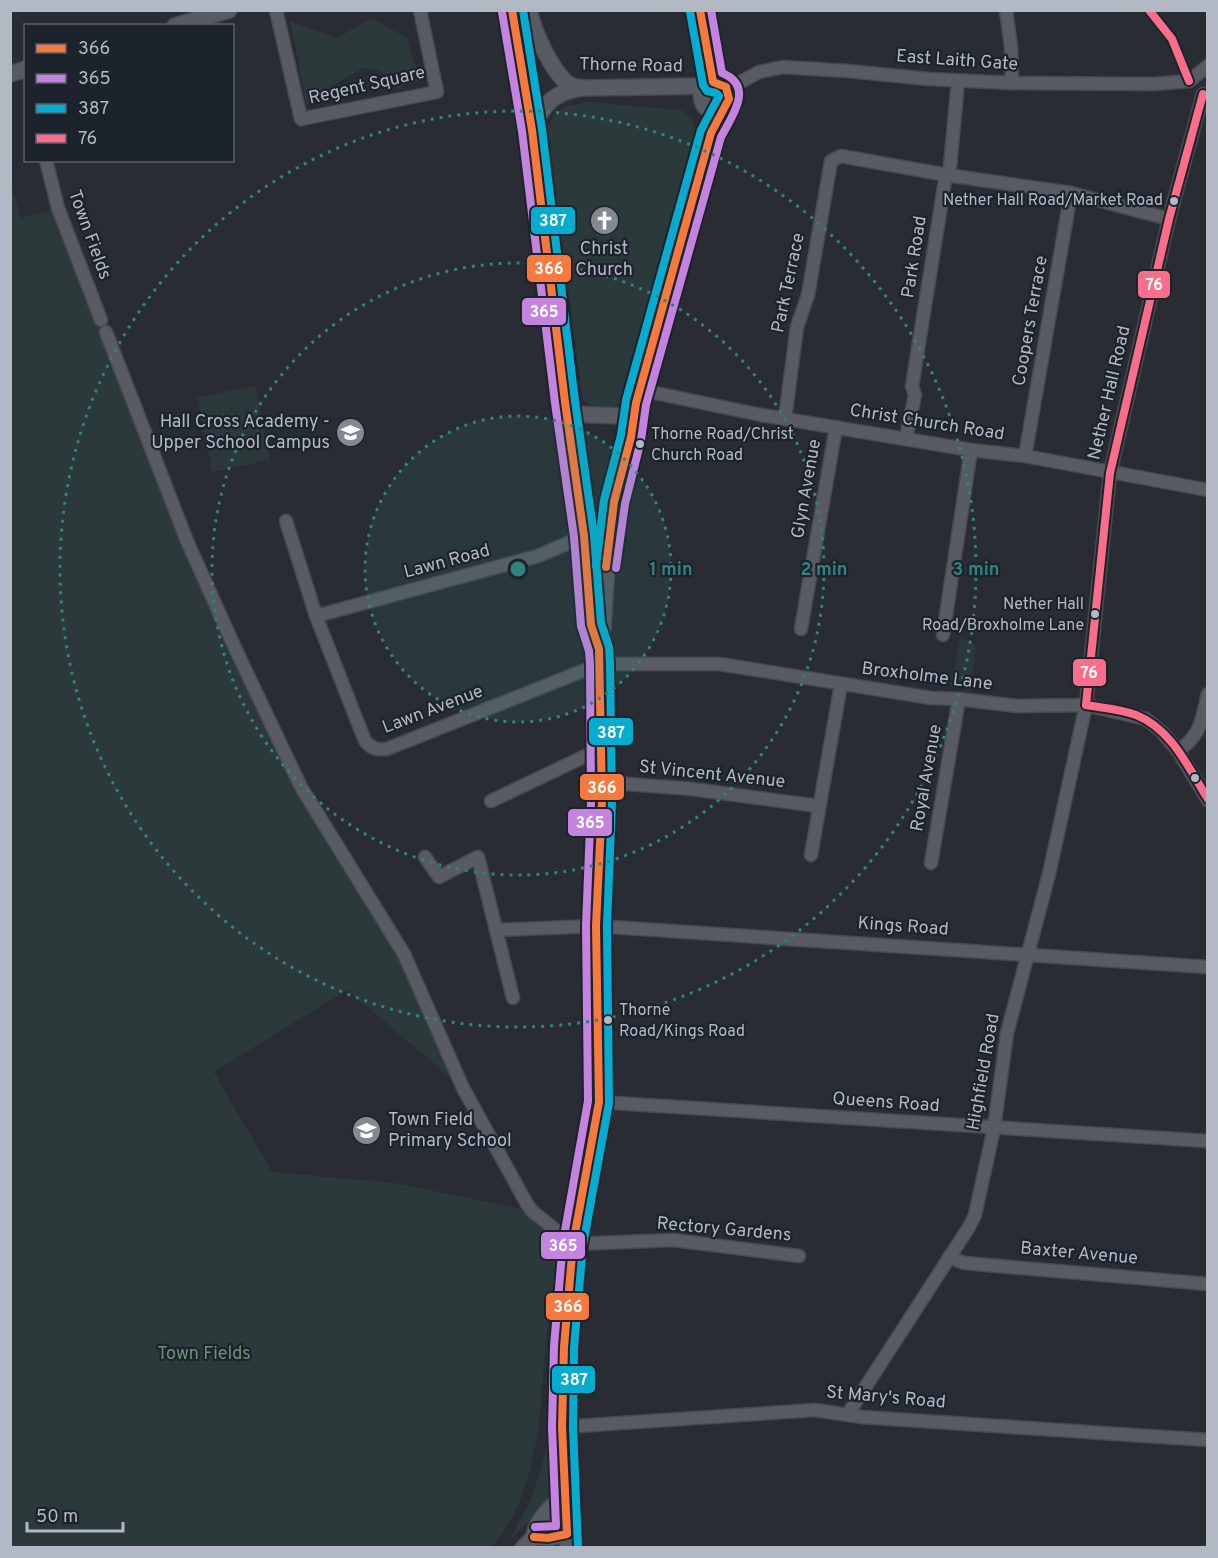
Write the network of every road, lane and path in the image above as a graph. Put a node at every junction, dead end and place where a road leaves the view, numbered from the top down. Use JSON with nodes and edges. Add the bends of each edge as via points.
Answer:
{"nodes":[{"id":1,"x":229,"y":10,"type":"edge"},
{"id":2,"x":276,"y":10,"type":"edge"},
{"id":3,"x":420,"y":10,"type":"edge"},
{"id":4,"x":512,"y":10,"type":"edge"},
{"id":5,"x":529,"y":10,"type":"edge"},
{"id":6,"x":700,"y":10,"type":"edge"},
{"id":7,"x":1006,"y":10,"type":"edge"},
{"id":8,"x":182,"y":24,"type":"edge"},
{"id":9,"x":1208,"y":66,"type":"edge"},
{"id":10,"x":958,"y":81,"type":"junction"},
{"id":11,"x":1190,"y":81,"type":"junction"},
{"id":12,"x":1012,"y":83,"type":"junction"},
{"id":13,"x":709,"y":84,"type":"junction"},
{"id":14,"x":582,"y":88,"type":"junction"},
{"id":15,"x":728,"y":89,"type":"junction"},
{"id":16,"x":1205,"y":96,"type":"edge"},
{"id":17,"x":724,"y":108,"type":"junction"},
{"id":18,"x":532,"y":130,"type":"junction"},
{"id":19,"x":46,"y":162,"type":"edge"},
{"id":20,"x":947,"y":175,"type":"junction"},
{"id":21,"x":1071,"y":193,"type":"junction"},
{"id":22,"x":1169,"y":219,"type":"junction"},
{"id":23,"x":101,"y":320,"type":"dead end"},
{"id":24,"x":106,"y":332,"type":"dead end"},
{"id":25,"x":639,"y":397,"type":"junction"},
{"id":26,"x":567,"y":414,"type":"junction"},
{"id":27,"x":785,"y":418,"type":"junction"},
{"id":28,"x":836,"y":427,"type":"junction"},
{"id":29,"x":906,"y":438,"type":"junction"},
{"id":30,"x":971,"y":450,"type":"junction"},
{"id":31,"x":1025,"y":456,"type":"junction"},
{"id":32,"x":1110,"y":473,"type":"junction"},
{"id":33,"x":1208,"y":490,"type":"edge"},
{"id":34,"x":286,"y":521,"type":"dead end"},
{"id":35,"x":584,"y":537,"type":"junction"},
{"id":36,"x":316,"y":616,"type":"junction"},
{"id":37,"x":801,"y":629,"type":"dead end"},
{"id":38,"x":943,"y":635,"type":"dead end"},
{"id":39,"x":599,"y":657,"type":"junction"},
{"id":40,"x":841,"y":684,"type":"junction"},
{"id":41,"x":1208,"y":694,"type":"edge"},
{"id":42,"x":959,"y":699,"type":"junction"},
{"id":43,"x":1086,"y":705,"type":"junction"},
{"id":44,"x":600,"y":749,"type":"junction"},
{"id":45,"x":1178,"y":751,"type":"junction"},
{"id":46,"x":602,"y":782,"type":"junction"},
{"id":47,"x":1208,"y":800,"type":"edge"},
{"id":48,"x":491,"y":801,"type":"dead end"},
{"id":49,"x":818,"y":806,"type":"junction"},
{"id":50,"x":811,"y":855,"type":"dead end"},
{"id":51,"x":425,"y":857,"type":"dead end"},
{"id":52,"x":931,"y":863,"type":"dead end"},
{"id":53,"x":596,"y":926,"type":"junction"},
{"id":54,"x":496,"y":930,"type":"junction"},
{"id":55,"x":1027,"y":954,"type":"junction"},
{"id":56,"x":1208,"y":967,"type":"edge"},
{"id":57,"x":513,"y":998,"type":"dead end"},
{"id":58,"x":599,"y":1102,"type":"junction"},
{"id":59,"x":994,"y":1128,"type":"junction"},
{"id":60,"x":1208,"y":1141,"type":"edge"},
{"id":61,"x":573,"y":1244,"type":"junction"},
{"id":62,"x":799,"y":1256,"type":"dead end"},
{"id":63,"x":949,"y":1257,"type":"junction"},
{"id":64,"x":1208,"y":1284,"type":"edge"},
{"id":65,"x":848,"y":1414,"type":"junction"},
{"id":66,"x":562,"y":1427,"type":"junction"},
{"id":67,"x":1208,"y":1440,"type":"edge"},
{"id":68,"x":565,"y":1495,"type":"junction"},
{"id":69,"x":567,"y":1541,"type":"edge"},
{"id":70,"x":528,"y":1542,"type":"edge"}],
"edges":[{"from":1,"to":8,"type":"street"},
{"from":2,"to":3,"type":"street","name":"Regent Square","via":[[301,119],[437,92]]},
{"from":4,"to":18,"type":"street"},
{"from":5,"to":14,"type":"street","name":"Thorne Road","via":[[553,64],[566,82]]},
{"from":6,"to":13,"type":"street"},
{"from":7,"to":12,"type":"street"},
{"from":9,"to":11,"type":"street"},
{"from":10,"to":12,"type":"street","name":"East Laith Gate"},
{"from":10,"to":15,"type":"street","name":"East Laith Gate","via":[[783,67],[759,72]]},
{"from":10,"to":20,"type":"street","name":"Park Road"},
{"from":11,"to":12,"type":"street","name":"East Laith Gate"},
{"from":11,"to":16,"type":"street"},
{"from":13,"to":14,"type":"street","name":"Thorne Road"},
{"from":13,"to":15,"type":"street","via":[[722,84]]},
{"from":13,"to":17,"type":"street","via":[[701,94],[706,108]]},
{"from":14,"to":18,"type":"street","via":[[567,90],[552,99],[536,118]]},
{"from":15,"to":17,"type":"street","via":[[729,99]]},
{"from":16,"to":22,"type":"street","name":"Nether Hall Road"},
{"from":17,"to":25,"type":"street","via":[[711,132]]},
{"from":18,"to":26,"type":"street"},
{"from":19,"to":23,"type":"street","name":"Town Fields","via":[[58,208]]},
{"from":20,"to":21,"type":"street"},
{"from":20,"to":27,"type":"street","name":"Park Terrace","via":[[840,156],[831,161],[808,295],[797,327]]},
{"from":20,"to":29,"type":"street","name":"Park Road"},
{"from":21,"to":22,"type":"street"},
{"from":21,"to":31,"type":"street","name":"Coopers Terrace"},
{"from":22,"to":32,"type":"street","name":"Nether Hall Road"},
{"from":24,"to":61,"type":"street","via":[[187,541],[301,787],[404,954],[463,1088],[527,1204]]},
{"from":25,"to":26,"type":"street","via":[[622,416]]},
{"from":25,"to":27,"type":"street","name":"Christ Church Road"},
{"from":25,"to":39,"type":"street","via":[[609,534]]},
{"from":26,"to":35,"type":"street"},
{"from":27,"to":28,"type":"street","name":"Christ Church Road"},
{"from":28,"to":29,"type":"street","name":"Christ Church Road"},
{"from":28,"to":37,"type":"street","name":"Glyn Avenue"},
{"from":29,"to":30,"type":"street","name":"Christ Church Road"},
{"from":30,"to":31,"type":"street","name":"Christ Church Road"},
{"from":30,"to":38,"type":"street"},
{"from":31,"to":32,"type":"street","name":"Christ Church Road"},
{"from":32,"to":33,"type":"street","name":"Christ Church Road"},
{"from":32,"to":43,"type":"street","name":"Nether Hall Road"},
{"from":34,"to":36,"type":"street","name":"Lawn Avenue"},
{"from":35,"to":36,"type":"street","name":"Lawn Road","via":[[538,556]]},
{"from":35,"to":39,"type":"street","via":[[591,625]]},
{"from":36,"to":39,"type":"street","name":"Lawn Avenue","via":[[365,741],[378,750]]},
{"from":39,"to":40,"type":"street","name":"Broxholme Lane","via":[[720,664]]},
{"from":39,"to":44,"type":"street"},
{"from":40,"to":42,"type":"street","name":"Broxholme Lane"},
{"from":40,"to":49,"type":"street"},
{"from":41,"to":45,"type":"street","via":[[1197,734]]},
{"from":42,"to":43,"type":"street","name":"Broxholme Lane","via":[[1017,706]]},
{"from":42,"to":52,"type":"street","name":"Royal Avenue"},
{"from":43,"to":45,"type":"street","name":"Broxholme Lane","via":[[1146,719]]},
{"from":43,"to":55,"type":"street","name":"Highfield Road"},
{"from":44,"to":46,"type":"street"},
{"from":44,"to":48,"type":"street"},
{"from":45,"to":47,"type":"street","name":"Broxholme Lane"},
{"from":46,"to":49,"type":"street","name":"St Vincent Avenue"},
{"from":46,"to":53,"type":"street"},
{"from":49,"to":50,"type":"street"},
{"from":51,"to":54,"type":"street","via":[[439,877],[478,857]]},
{"from":53,"to":54,"type":"street","name":"Kings Road"},
{"from":53,"to":55,"type":"street","name":"Kings Road"},
{"from":53,"to":58,"type":"street"},
{"from":54,"to":57,"type":"street"},
{"from":55,"to":56,"type":"street","name":"Kings Road"},
{"from":55,"to":59,"type":"street","name":"Highfield Road","via":[[1007,1033]]},
{"from":58,"to":59,"type":"street","name":"Queens Road"},
{"from":58,"to":61,"type":"street"},
{"from":59,"to":60,"type":"street","name":"Queens Road"},
{"from":59,"to":63,"type":"street","name":"Highfield Road","via":[[975,1215]]},
{"from":61,"to":62,"type":"street","name":"Rectory Gardens","via":[[673,1240]]},
{"from":61,"to":66,"type":"street"},
{"from":63,"to":64,"type":"street","name":"Baxter Avenue","via":[[964,1263]]},
{"from":63,"to":65,"type":"street","name":"Highfield Road"},
{"from":65,"to":66,"type":"street","name":"St Mary's Road","via":[[815,1410]]},
{"from":65,"to":67,"type":"street","name":"St Mary's Road"},
{"from":66,"to":68,"type":"street"},
{"from":68,"to":69,"type":"street"},
{"from":68,"to":70,"type":"street","via":[[537,1525]]},
{"from":69,"to":70,"type":"street","via":[[543,1538]]}]}
